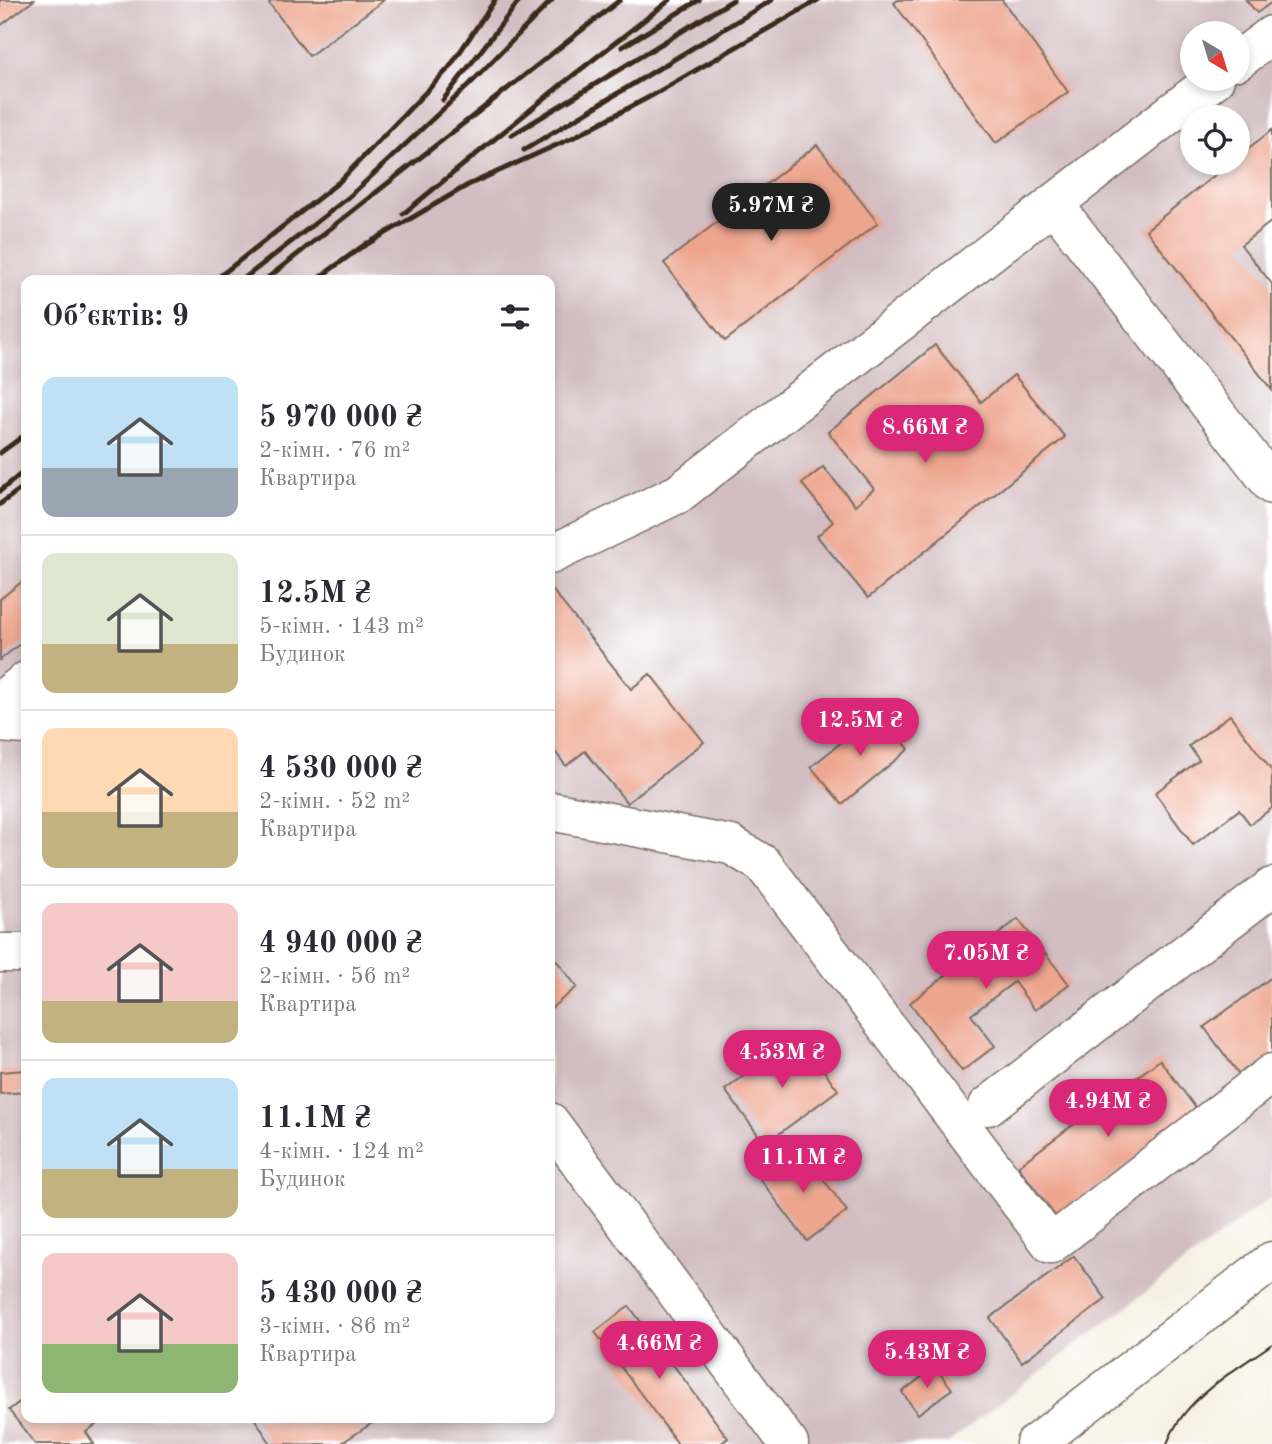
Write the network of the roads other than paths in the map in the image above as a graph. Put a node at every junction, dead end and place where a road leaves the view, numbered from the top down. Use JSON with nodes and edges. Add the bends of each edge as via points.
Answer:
{"nodes":[{"id":1,"x":1272,"y":35,"type":"edge"},
{"id":2,"x":1250,"y":51,"type":"edge"},
{"id":3,"x":1198,"y":91,"type":"edge"},
{"id":4,"x":1053,"y":203,"type":"junction"},
{"id":5,"x":1272,"y":485,"type":"edge"},
{"id":6,"x":555,"y":553,"type":"edge"},
{"id":7,"x":21,"y":685,"type":"edge"},
{"id":8,"x":0,"y":701,"type":"edge"},
{"id":9,"x":0,"y":723,"type":"edge"},
{"id":10,"x":21,"y":725,"type":"edge"},
{"id":11,"x":555,"y":812,"type":"edge"},
{"id":12,"x":1272,"y":887,"type":"edge"},
{"id":13,"x":0,"y":953,"type":"edge"},
{"id":14,"x":21,"y":953,"type":"edge"},
{"id":15,"x":1272,"y":1073,"type":"edge"},
{"id":16,"x":988,"y":1106,"type":"dead end"},
{"id":17,"x":555,"y":1129,"type":"edge"},
{"id":18,"x":1272,"y":1261,"type":"edge"},
{"id":19,"x":789,"y":1444,"type":"edge"},
{"id":20,"x":1035,"y":1444,"type":"edge"}],
"edges":[{"from":1,"to":2,"type":"street"},
{"from":3,"to":4,"type":"street"},
{"from":4,"to":5,"type":"street"},
{"from":4,"to":6,"type":"street","via":[[678,494]]},
{"from":7,"to":8,"type":"street"},
{"from":9,"to":10,"type":"street"},
{"from":11,"to":15,"type":"street","via":[[731,845],[763,864],[1051,1244]]},
{"from":12,"to":16,"type":"street"},
{"from":13,"to":14,"type":"street"},
{"from":17,"to":19,"type":"street"},
{"from":18,"to":20,"type":"street"}]}
